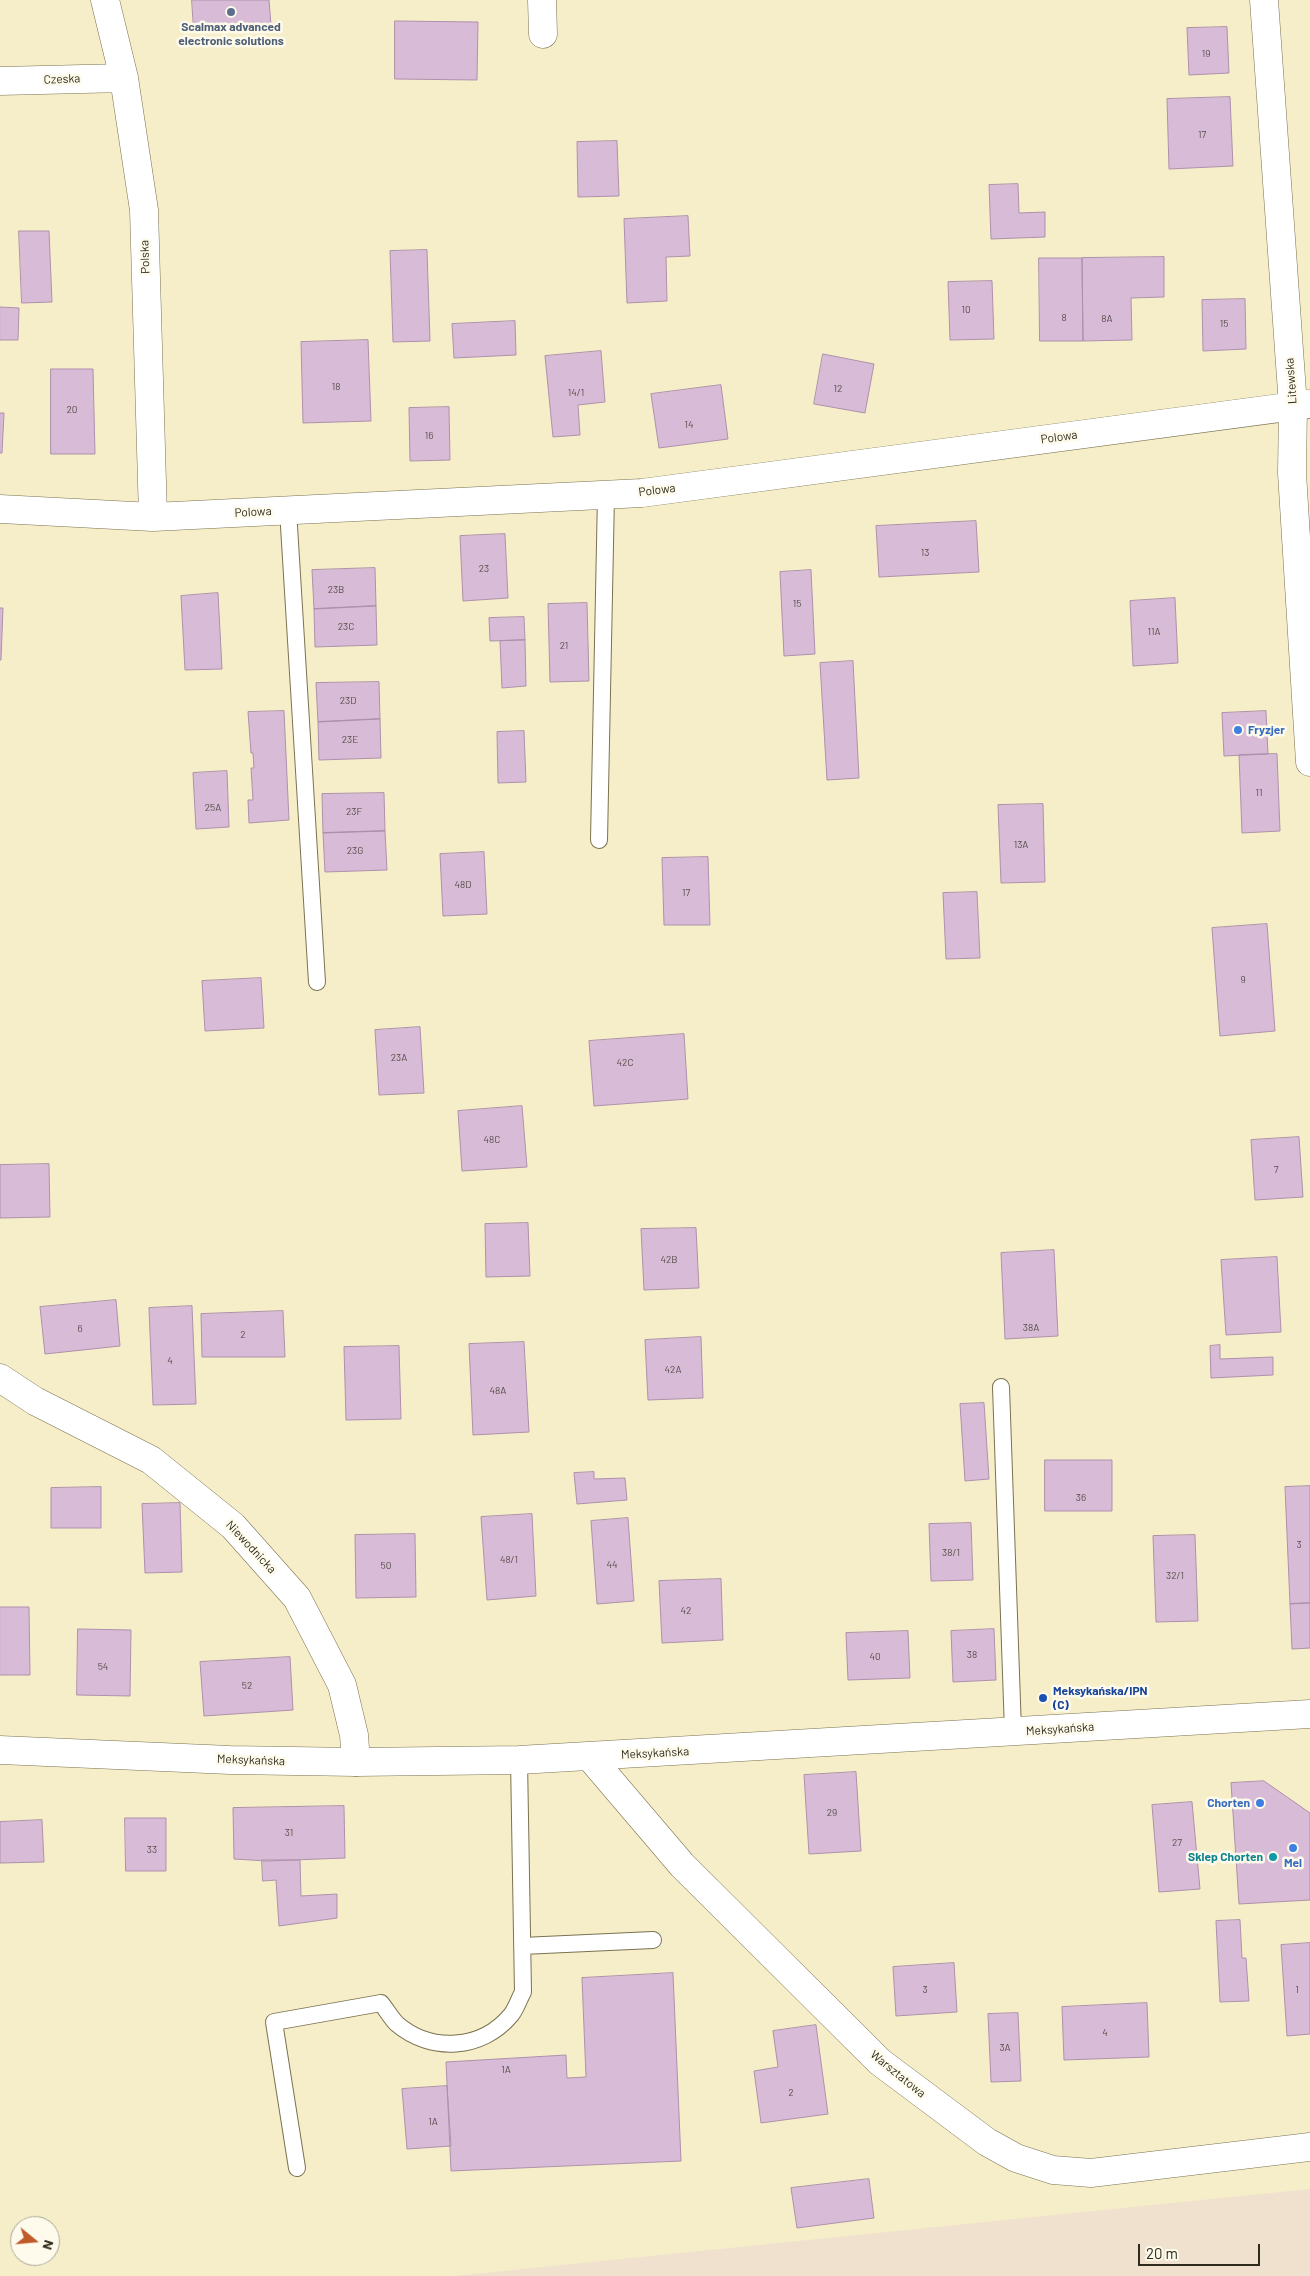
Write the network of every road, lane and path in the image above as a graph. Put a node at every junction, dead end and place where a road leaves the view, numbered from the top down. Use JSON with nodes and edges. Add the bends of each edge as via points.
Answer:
{"nodes":[{"id":1,"x":105,"y":0,"type":"edge"},
{"id":2,"x":542,"y":0,"type":"edge"},
{"id":3,"x":1264,"y":0,"type":"edge"},
{"id":4,"x":543,"y":34,"type":"dead end"},
{"id":5,"x":124,"y":78,"type":"junction"},
{"id":6,"x":0,"y":81,"type":"edge"},
{"id":7,"x":1302,"y":405,"type":"edge"},
{"id":8,"x":606,"y":495,"type":"junction"},
{"id":9,"x":0,"y":509,"type":"edge"},
{"id":10,"x":288,"y":510,"type":"junction"},
{"id":11,"x":153,"y":517,"type":"junction"},
{"id":12,"x":1310,"y":762,"type":"edge"},
{"id":13,"x":599,"y":840,"type":"dead end"},
{"id":14,"x":317,"y":982,"type":"dead end"},
{"id":15,"x":0,"y":1378,"type":"edge"},
{"id":16,"x":1001,"y":1387,"type":"dead end"},
{"id":17,"x":1310,"y":1714,"type":"edge"},
{"id":18,"x":1013,"y":1732,"type":"junction"},
{"id":19,"x":0,"y":1750,"type":"edge"},
{"id":20,"x":590,"y":1757,"type":"junction"},
{"id":21,"x":519,"y":1760,"type":"junction"},
{"id":22,"x":356,"y":1762,"type":"junction"},
{"id":23,"x":653,"y":1940,"type":"dead end"},
{"id":24,"x":522,"y":1946,"type":"junction"},
{"id":25,"x":1310,"y":2147,"type":"edge"},
{"id":26,"x":297,"y":2168,"type":"dead end"}],
"edges":[{"from":1,"to":5,"type":"street","name":"Polska"},
{"from":2,"to":4,"type":"street"},
{"from":3,"to":7,"type":"street","name":"Litewska"},
{"from":5,"to":6,"type":"street","name":"Czeska"},
{"from":5,"to":11,"type":"street","name":"Polska","via":[[144,210]]},
{"from":7,"to":8,"type":"street","name":"Polowa"},
{"from":7,"to":12,"type":"street","name":"Litewska","via":[[1292,473]]},
{"from":8,"to":10,"type":"street","name":"Polowa"},
{"from":8,"to":13,"type":"lane"},
{"from":9,"to":11,"type":"street","name":"Polowa"},
{"from":10,"to":11,"type":"street","name":"Polowa"},
{"from":10,"to":14,"type":"lane"},
{"from":15,"to":22,"type":"street","name":"Niewodnicka","via":[[36,1401],[151,1460],[233,1526],[297,1598],[342,1685],[354,1735]]},
{"from":16,"to":18,"type":"lane"},
{"from":17,"to":18,"type":"street","name":"Meksykańska"},
{"from":18,"to":20,"type":"street","name":"Meksykańska"},
{"from":19,"to":22,"type":"street","name":"Meksykańska"},
{"from":20,"to":21,"type":"street","name":"Meksykańska"},
{"from":20,"to":25,"type":"street","name":"Warsztatowa","via":[[682,1865],[880,2062],[987,2142],[1016,2158],[1053,2170],[1091,2173]]},
{"from":21,"to":22,"type":"street","name":"Meksykańska"},
{"from":21,"to":24,"type":"lane"},
{"from":23,"to":24,"type":"lane"},
{"from":24,"to":26,"type":"lane","via":[[523,1992],[511,2015],[492,2032],[468,2043],[443,2045],[418,2038],[397,2023],[381,2003],[274,2022]]}]}
